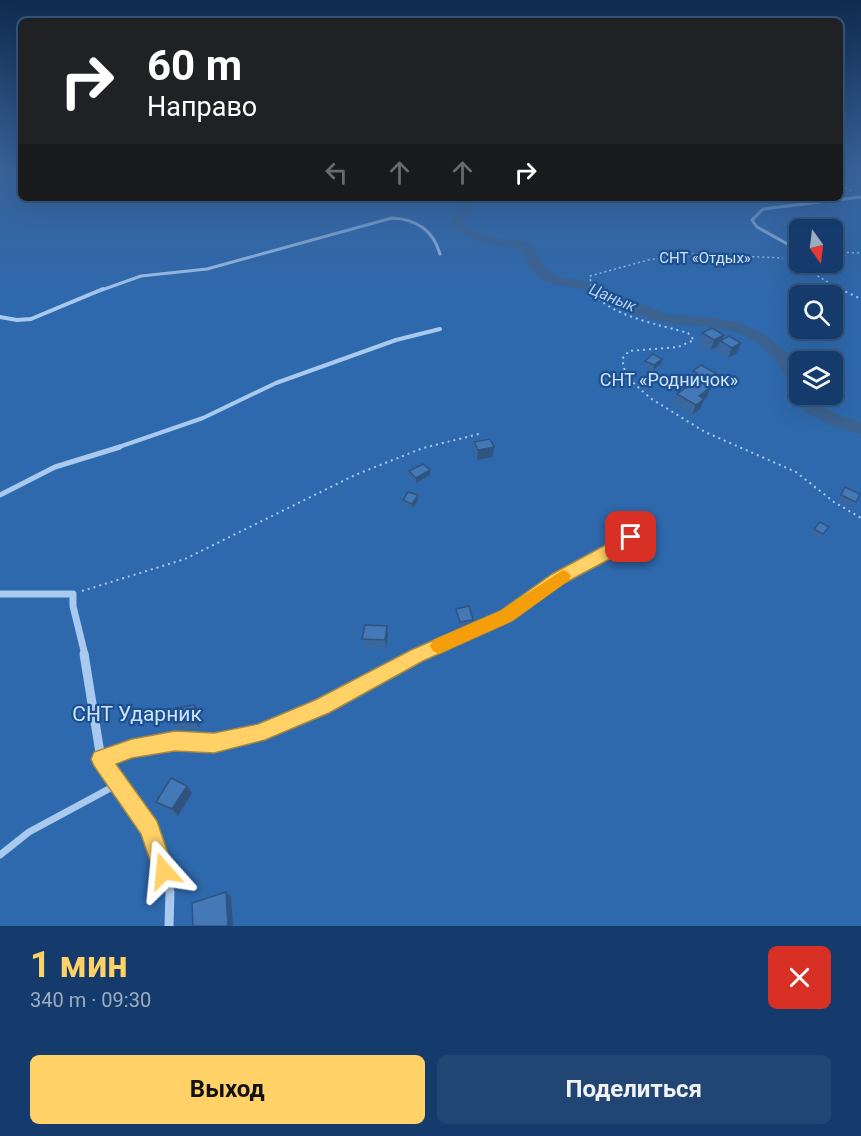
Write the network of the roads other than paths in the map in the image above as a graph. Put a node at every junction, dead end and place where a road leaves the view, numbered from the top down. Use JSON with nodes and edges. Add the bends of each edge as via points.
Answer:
{"nodes":[{"id":1,"x":760,"y":212,"type":"edge"},
{"id":2,"x":789,"y":245,"type":"edge"},
{"id":3,"x":440,"y":254,"type":"dead end"},
{"id":4,"x":0,"y":317,"type":"edge"},
{"id":5,"x":440,"y":328,"type":"dead end"},
{"id":6,"x":0,"y":495,"type":"edge"},
{"id":7,"x":631,"y":537,"type":"dead end"},
{"id":8,"x":0,"y":594,"type":"edge"},
{"id":9,"x":101,"y":759,"type":"junction"},
{"id":10,"x":118,"y":784,"type":"junction"},
{"id":11,"x":0,"y":855,"type":"edge"},
{"id":12,"x":169,"y":926,"type":"edge"}],
"edges":[{"from":1,"to":2,"type":"lane","via":[[752,220],[757,227]]},
{"from":3,"to":4,"type":"lane","via":[[434,235],[415,221],[392,218],[207,269],[141,276],[31,319]]},
{"from":5,"to":6,"type":"lane","via":[[276,383],[203,418],[55,467]]},
{"from":7,"to":9,"type":"lane","via":[[558,579],[506,616],[258,733],[214,743],[175,741],[132,748]]},
{"from":8,"to":9,"type":"street","via":[[73,594]]},
{"from":9,"to":10,"type":"street"},
{"from":10,"to":11,"type":"lane","via":[[29,832]]},
{"from":10,"to":12,"type":"street","via":[[150,828],[170,892]]}]}
